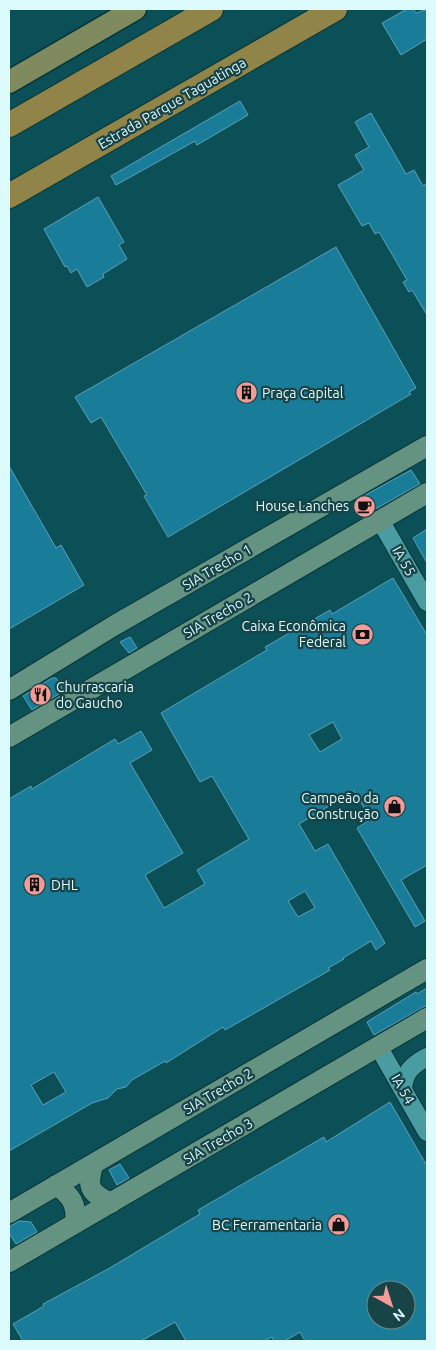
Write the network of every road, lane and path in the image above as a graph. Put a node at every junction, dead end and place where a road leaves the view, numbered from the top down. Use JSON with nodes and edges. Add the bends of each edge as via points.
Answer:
{"nodes":[{"id":1,"x":135,"y":9,"type":"edge"},
{"id":2,"x":211,"y":9,"type":"edge"},
{"id":3,"x":335,"y":9,"type":"edge"},
{"id":4,"x":9,"y":82,"type":"edge"},
{"id":5,"x":9,"y":125,"type":"edge"},
{"id":6,"x":9,"y":196,"type":"edge"},
{"id":7,"x":427,"y":446,"type":"edge"},
{"id":8,"x":426,"y":495,"type":"edge"},
{"id":9,"x":380,"y":520,"type":"junction"},
{"id":10,"x":427,"y":602,"type":"edge"},
{"id":11,"x":9,"y":690,"type":"edge"},
{"id":12,"x":9,"y":736,"type":"edge"},
{"id":13,"x":427,"y":969,"type":"edge"},
{"id":14,"x":426,"y":1022,"type":"edge"},
{"id":15,"x":378,"y":1046,"type":"junction"},
{"id":16,"x":427,"y":1057,"type":"edge"},
{"id":17,"x":403,"y":1090,"type":"junction"},
{"id":18,"x":427,"y":1132,"type":"edge"},
{"id":19,"x":93,"y":1165,"type":"junction"},
{"id":20,"x":56,"y":1186,"type":"junction"},
{"id":21,"x":111,"y":1204,"type":"junction"},
{"id":22,"x":9,"y":1213,"type":"edge"},
{"id":23,"x":75,"y":1224,"type":"junction"},
{"id":24,"x":9,"y":1262,"type":"edge"}],
"edges":[{"from":1,"to":4,"type":"main road"},
{"from":2,"to":5,"type":"highway"},
{"from":3,"to":6,"type":"highway","name":"Estrada Parque Taguatinga"},
{"from":7,"to":11,"type":"main road","name":"SIA Trecho 1","via":[[115,625]]},
{"from":8,"to":9,"type":"main road","name":"SIA Trecho 2"},
{"from":9,"to":10,"type":"street","name":"IA 55"},
{"from":9,"to":12,"type":"main road","name":"SIA Trecho 2"},
{"from":13,"to":19,"type":"main road","name":"SIA Trecho 2"},
{"from":14,"to":15,"type":"main road","name":"SIA Trecho 3"},
{"from":15,"to":17,"type":"street","name":"IA 54"},
{"from":15,"to":21,"type":"main road","name":"SIA Trecho 3"},
{"from":16,"to":17,"type":"street","via":[[409,1069]]},
{"from":17,"to":18,"type":"street","name":"IA 54"},
{"from":19,"to":20,"type":"main road","name":"SIA Trecho 2"},
{"from":19,"to":21,"type":"main road","via":[[89,1180],[91,1190]]},
{"from":20,"to":22,"type":"main road","name":"SIA Trecho 2"},
{"from":20,"to":23,"type":"main road","via":[[74,1200],[77,1210]]},
{"from":21,"to":23,"type":"main road","name":"SIA Trecho 3"},
{"from":23,"to":24,"type":"main road","name":"SIA Trecho 3"}]}
